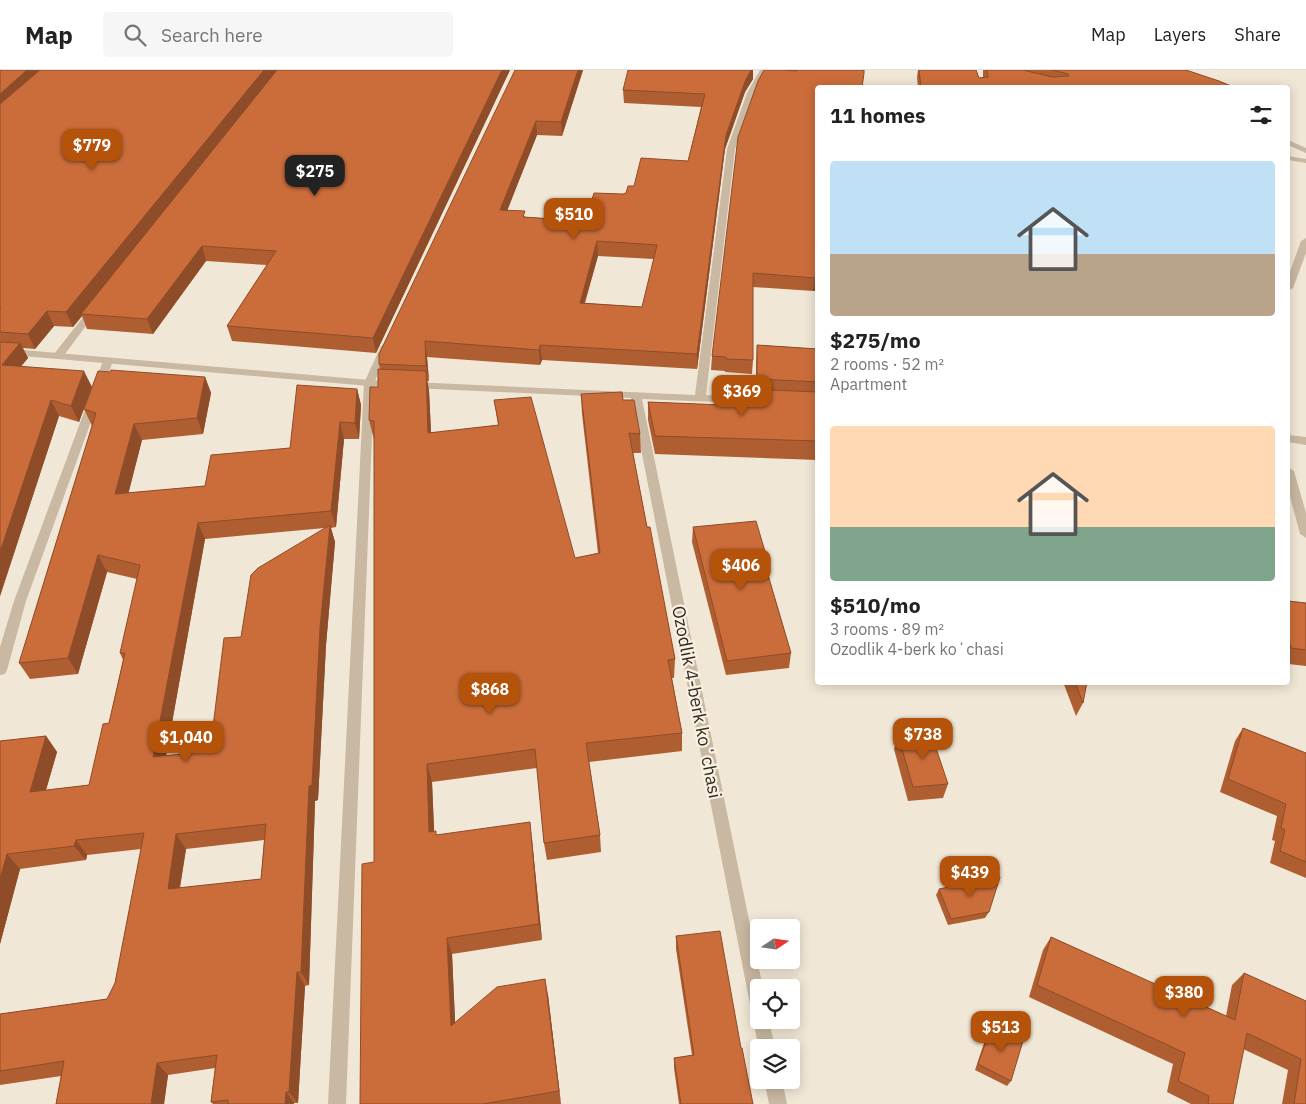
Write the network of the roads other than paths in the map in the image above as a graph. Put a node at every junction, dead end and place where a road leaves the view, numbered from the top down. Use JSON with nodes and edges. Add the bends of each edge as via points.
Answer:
{"nodes":[{"id":1,"x":764,"y":70,"type":"edge"},
{"id":2,"x":1290,"y":143,"type":"edge"},
{"id":3,"x":1306,"y":151,"type":"edge"},
{"id":4,"x":1290,"y":158,"type":"edge"},
{"id":5,"x":1306,"y":162,"type":"edge"},
{"id":6,"x":1306,"y":241,"type":"edge"},
{"id":7,"x":1302,"y":262,"type":"edge"},
{"id":8,"x":1290,"y":284,"type":"edge"},
{"id":9,"x":100,"y":302,"type":"edge"},
{"id":10,"x":390,"y":338,"type":"edge"},
{"id":11,"x":0,"y":351,"type":"edge"},
{"id":12,"x":58,"y":356,"type":"junction"},
{"id":13,"x":108,"y":361,"type":"junction"},
{"id":14,"x":369,"y":383,"type":"junction"},
{"id":15,"x":636,"y":395,"type":"junction"},
{"id":16,"x":700,"y":398,"type":"junction"},
{"id":17,"x":749,"y":401,"type":"edge"},
{"id":18,"x":1290,"y":439,"type":"edge"},
{"id":19,"x":1306,"y":441,"type":"edge"},
{"id":20,"x":1290,"y":479,"type":"edge"},
{"id":21,"x":1306,"y":534,"type":"edge"},
{"id":22,"x":0,"y":670,"type":"edge"},
{"id":23,"x":753,"y":979,"type":"edge"},
{"id":24,"x":775,"y":1089,"type":"edge"},
{"id":25,"x":337,"y":1104,"type":"edge"},
{"id":26,"x":778,"y":1104,"type":"edge"}],
"edges":[{"from":1,"to":16,"type":"street","via":[[751,93],[730,149]]},
{"from":2,"to":3,"type":"street"},
{"from":4,"to":5,"type":"street"},
{"from":6,"to":7,"type":"street"},
{"from":7,"to":8,"type":"street"},
{"from":9,"to":12,"type":"street"},
{"from":10,"to":14,"type":"street"},
{"from":11,"to":12,"type":"street"},
{"from":12,"to":13,"type":"street"},
{"from":13,"to":14,"type":"street"},
{"from":13,"to":22,"type":"street","via":[[20,601]]},
{"from":14,"to":15,"type":"street"},
{"from":14,"to":25,"type":"street"},
{"from":15,"to":16,"type":"street"},
{"from":15,"to":23,"type":"street","name":"Ozodlik 4-berk koʻchasi"},
{"from":16,"to":17,"type":"street"},
{"from":18,"to":19,"type":"street"},
{"from":20,"to":21,"type":"street"},
{"from":24,"to":26,"type":"street"}]}
